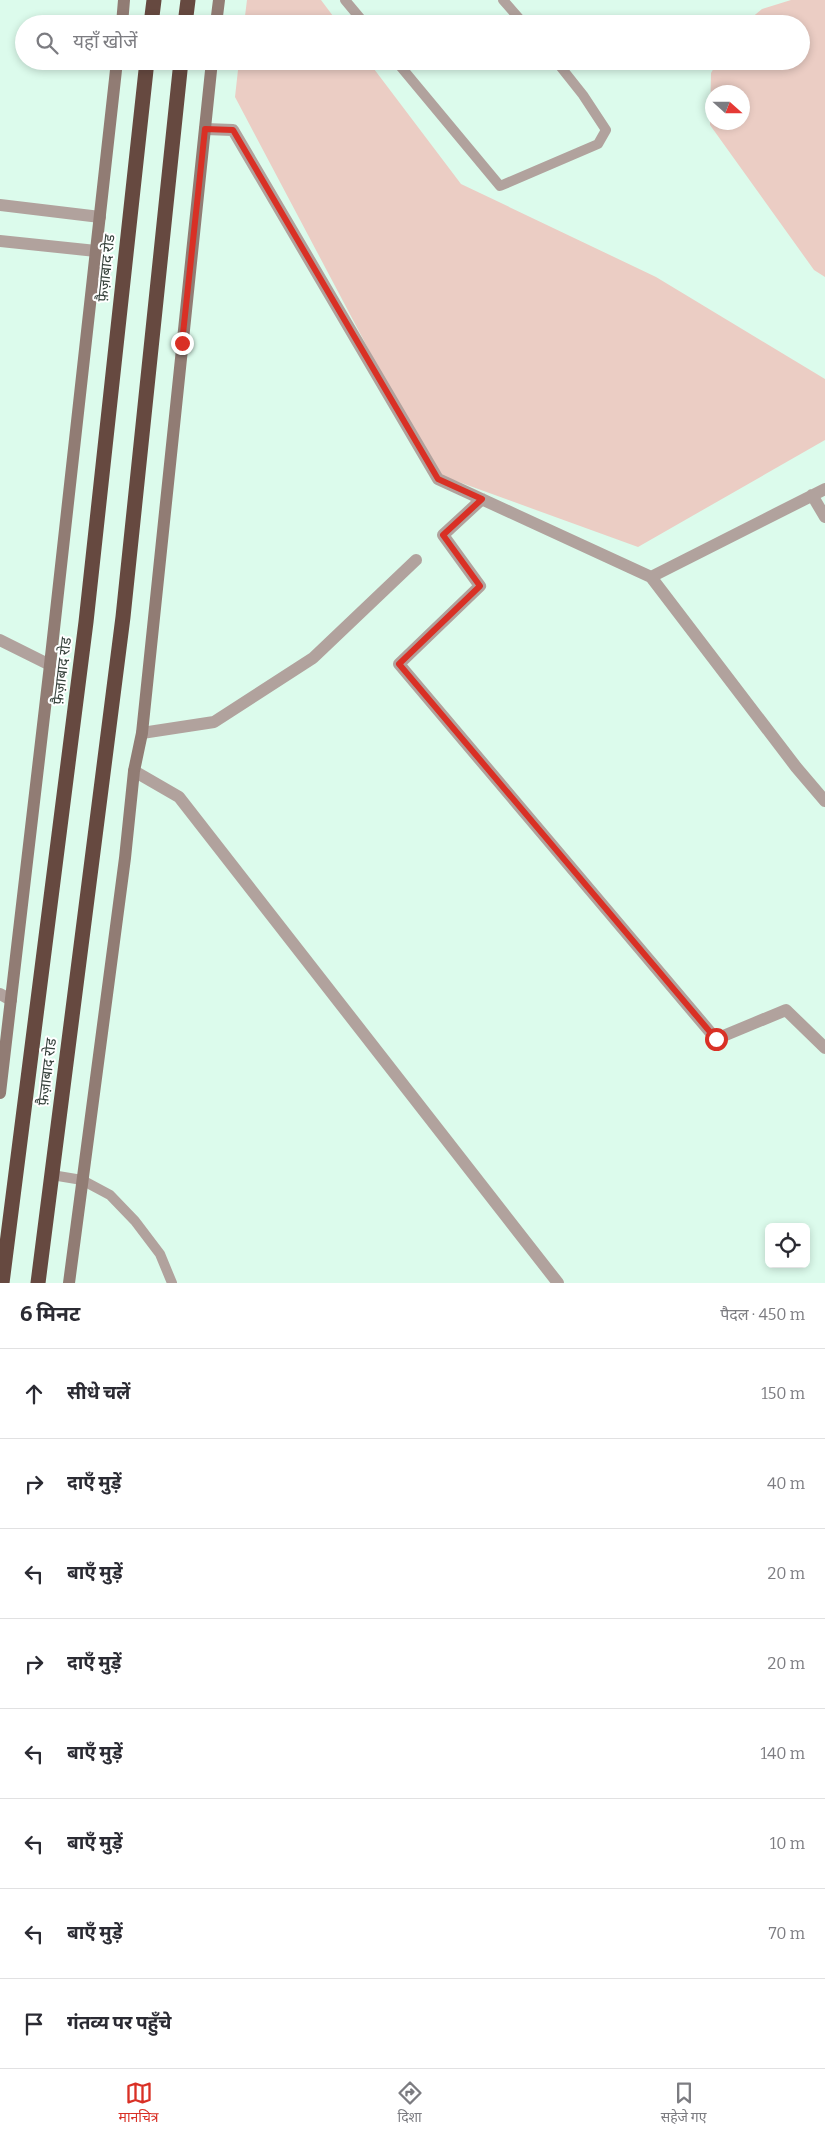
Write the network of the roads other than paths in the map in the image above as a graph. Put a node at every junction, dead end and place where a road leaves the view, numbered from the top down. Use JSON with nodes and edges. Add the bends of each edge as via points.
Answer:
{"nodes":[{"id":1,"x":124,"y":0,"type":"edge"},
{"id":2,"x":154,"y":0,"type":"edge"},
{"id":3,"x":188,"y":0,"type":"edge"},
{"id":4,"x":219,"y":0,"type":"edge"},
{"id":5,"x":345,"y":0,"type":"edge"},
{"id":6,"x":503,"y":0,"type":"edge"},
{"id":7,"x":123,"y":15,"type":"edge"},
{"id":8,"x":152,"y":15,"type":"edge"},
{"id":9,"x":186,"y":15,"type":"edge"},
{"id":10,"x":217,"y":15,"type":"edge"},
{"id":11,"x":358,"y":15,"type":"edge"},
{"id":12,"x":516,"y":15,"type":"edge"},
{"id":13,"x":116,"y":70,"type":"edge"},
{"id":14,"x":146,"y":70,"type":"edge"},
{"id":15,"x":181,"y":70,"type":"edge"},
{"id":16,"x":211,"y":70,"type":"edge"},
{"id":17,"x":403,"y":70,"type":"edge"},
{"id":18,"x":563,"y":70,"type":"edge"},
{"id":19,"x":205,"y":129,"type":"junction"},
{"id":20,"x":0,"y":204,"type":"edge"},
{"id":21,"x":100,"y":217,"type":"junction"},
{"id":22,"x":0,"y":241,"type":"edge"},
{"id":23,"x":96,"y":251,"type":"junction"},
{"id":24,"x":825,"y":489,"type":"edge"},
{"id":25,"x":812,"y":495,"type":"junction"},
{"id":26,"x":482,"y":499,"type":"junction"},
{"id":27,"x":825,"y":517,"type":"edge"},
{"id":28,"x":416,"y":560,"type":"dead end"},
{"id":29,"x":650,"y":577,"type":"junction"},
{"id":30,"x":0,"y":640,"type":"edge"},
{"id":31,"x":50,"y":665,"type":"junction"},
{"id":32,"x":142,"y":733,"type":"junction"},
{"id":33,"x":134,"y":771,"type":"junction"},
{"id":34,"x":825,"y":800,"type":"edge"},
{"id":35,"x":5,"y":997,"type":"edge"},
{"id":36,"x":3,"y":1032,"type":"edge"},
{"id":37,"x":825,"y":1048,"type":"edge"},
{"id":38,"x":0,"y":1093,"type":"edge"},
{"id":39,"x":52,"y":1175,"type":"junction"},
{"id":40,"x":82,"y":1180,"type":"junction"},
{"id":41,"x":2,"y":1283,"type":"edge"},
{"id":42,"x":38,"y":1283,"type":"edge"},
{"id":43,"x":69,"y":1283,"type":"edge"},
{"id":44,"x":172,"y":1283,"type":"edge"},
{"id":45,"x":558,"y":1283,"type":"edge"}],
"edges":[{"from":1,"to":7,"type":"street"},
{"from":2,"to":8,"type":"highway"},
{"from":3,"to":9,"type":"highway"},
{"from":4,"to":10,"type":"street"},
{"from":5,"to":11,"type":"lane"},
{"from":6,"to":12,"type":"lane"},
{"from":13,"to":21,"type":"street"},
{"from":14,"to":41,"type":"highway","name":"फ़ैज़ाबाद रोड","via":[[86,622]]},
{"from":15,"to":39,"type":"highway","name":"फ़ैज़ाबाद रोड","via":[[123,616]]},
{"from":16,"to":19,"type":"street"},
{"from":17,"to":18,"type":"lane","via":[[500,186],[598,144],[606,130]]},
{"from":19,"to":26,"type":"street","via":[[233,130],[438,479]]},
{"from":19,"to":32,"type":"street"},
{"from":20,"to":21,"type":"street"},
{"from":21,"to":23,"type":"street"},
{"from":22,"to":23,"type":"street"},
{"from":23,"to":31,"type":"street"},
{"from":24,"to":25,"type":"street"},
{"from":25,"to":27,"type":"street"},
{"from":25,"to":29,"type":"street"},
{"from":26,"to":29,"type":"street"},
{"from":26,"to":37,"type":"street","via":[[443,535],[480,586],[399,664],[716,1039],[786,1010]]},
{"from":28,"to":32,"type":"street","via":[[313,658],[214,722]]},
{"from":29,"to":34,"type":"street"},
{"from":30,"to":31,"type":"street"},
{"from":31,"to":35,"type":"street"},
{"from":32,"to":33,"type":"street"},
{"from":33,"to":40,"type":"street"},
{"from":33,"to":45,"type":"street","via":[[179,797]]},
{"from":35,"to":36,"type":"street"},
{"from":36,"to":38,"type":"street"},
{"from":39,"to":40,"type":"lane"},
{"from":39,"to":42,"type":"highway","name":"फ़ैज़ाबाद रोड"},
{"from":40,"to":43,"type":"street"},
{"from":40,"to":44,"type":"lane","via":[[110,1195],[136,1221],[160,1254]]}]}
